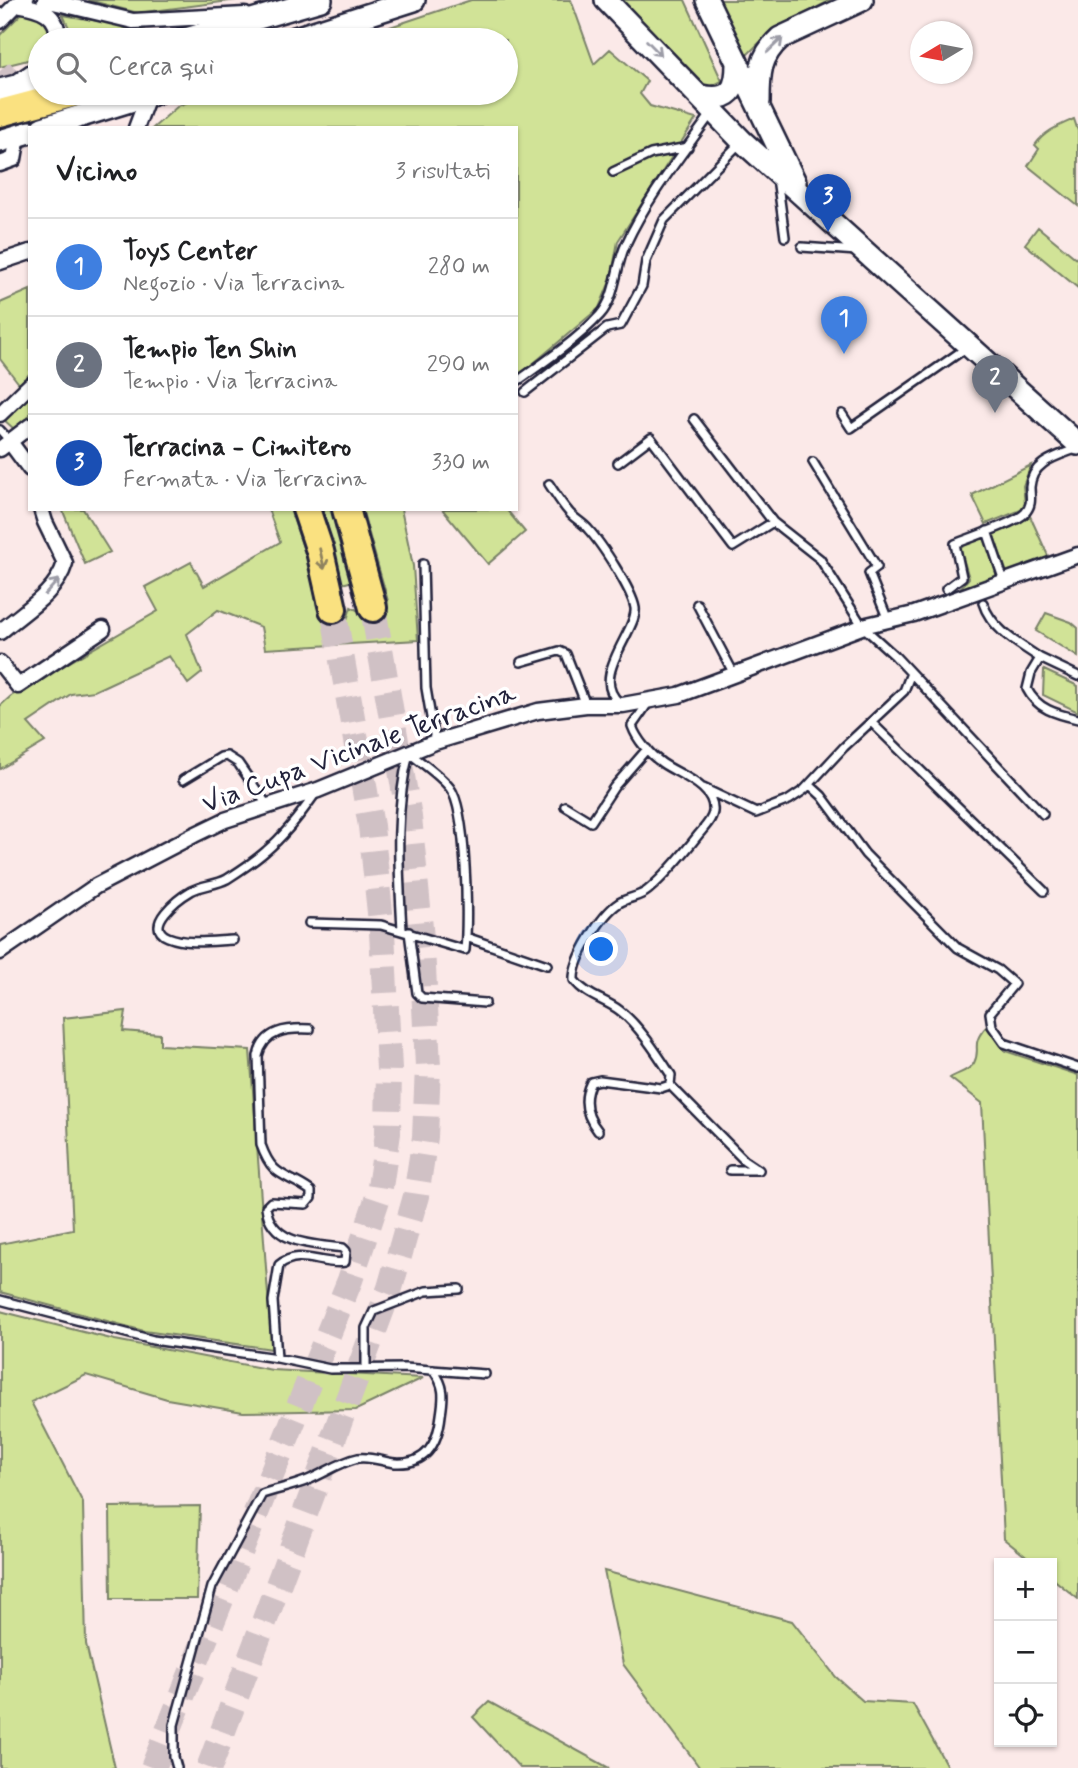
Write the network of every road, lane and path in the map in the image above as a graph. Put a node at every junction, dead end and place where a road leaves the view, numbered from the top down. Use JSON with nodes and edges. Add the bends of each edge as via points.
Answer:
{"nodes":[{"id":1,"x":45,"y":0,"type":"edge"},
{"id":2,"x":321,"y":0,"type":"edge"},
{"id":3,"x":414,"y":0,"type":"edge"},
{"id":4,"x":606,"y":0,"type":"edge"},
{"id":5,"x":707,"y":0,"type":"edge"},
{"id":6,"x":862,"y":0,"type":"edge"},
{"id":7,"x":23,"y":2,"type":"edge"},
{"id":8,"x":274,"y":14,"type":"junction"},
{"id":9,"x":0,"y":21,"type":"edge"},
{"id":10,"x":57,"y":28,"type":"edge"},
{"id":11,"x":224,"y":28,"type":"edge"},
{"id":12,"x":326,"y":28,"type":"edge"},
{"id":13,"x":737,"y":63,"type":"junction"},
{"id":14,"x":28,"y":76,"type":"edge"},
{"id":15,"x":28,"y":85,"type":"edge"},
{"id":16,"x":1,"y":97,"type":"edge"},
{"id":17,"x":28,"y":102,"type":"edge"},
{"id":18,"x":707,"y":104,"type":"junction"},
{"id":19,"x":40,"y":105,"type":"tunnel mouth"},
{"id":20,"x":110,"y":105,"type":"edge"},
{"id":21,"x":147,"y":105,"type":"edge"},
{"id":22,"x":759,"y":108,"type":"junction"},
{"id":23,"x":80,"y":113,"type":"edge"},
{"id":24,"x":47,"y":126,"type":"edge"},
{"id":25,"x":137,"y":126,"type":"edge"},
{"id":26,"x":16,"y":136,"type":"edge"},
{"id":27,"x":742,"y":141,"type":"junction"},
{"id":28,"x":688,"y":146,"type":"junction"},
{"id":29,"x":0,"y":164,"type":"edge"},
{"id":30,"x":776,"y":171,"type":"junction"},
{"id":31,"x":613,"y":172,"type":"dead end"},
{"id":32,"x":800,"y":190,"type":"junction"},
{"id":33,"x":785,"y":237,"type":"dead end"},
{"id":34,"x":802,"y":247,"type":"dead end"},
{"id":35,"x":868,"y":252,"type":"junction"},
{"id":36,"x":28,"y":253,"type":"edge"},
{"id":37,"x":0,"y":262,"type":"edge"},
{"id":38,"x":970,"y":345,"type":"junction"},
{"id":39,"x":518,"y":381,"type":"edge"},
{"id":40,"x":28,"y":387,"type":"edge"},
{"id":41,"x":525,"y":392,"type":"dead end"},
{"id":42,"x":0,"y":414,"type":"edge"},
{"id":43,"x":842,"y":414,"type":"dead end"},
{"id":44,"x":694,"y":419,"type":"dead end"},
{"id":45,"x":28,"y":428,"type":"edge"},
{"id":46,"x":0,"y":429,"type":"edge"},
{"id":47,"x":1077,"y":444,"type":"edge"},
{"id":48,"x":5,"y":445,"type":"edge"},
{"id":49,"x":618,"y":463,"type":"dead end"},
{"id":50,"x":813,"y":463,"type":"dead end"},
{"id":51,"x":28,"y":467,"type":"edge"},
{"id":52,"x":550,"y":484,"type":"dead end"},
{"id":53,"x":42,"y":511,"type":"edge"},
{"id":54,"x":307,"y":511,"type":"edge"},
{"id":55,"x":347,"y":511,"type":"edge"},
{"id":56,"x":773,"y":522,"type":"junction"},
{"id":57,"x":986,"y":531,"type":"junction"},
{"id":58,"x":1078,"y":555,"type":"edge"},
{"id":59,"x":423,"y":564,"type":"dead end"},
{"id":60,"x":1004,"y":582,"type":"junction"},
{"id":61,"x":946,"y":589,"type":"dead end"},
{"id":62,"x":983,"y":603,"type":"dead end"},
{"id":63,"x":697,"y":604,"type":"dead end"},
{"id":64,"x":373,"y":608,"type":"tunnel mouth"},
{"id":65,"x":333,"y":609,"type":"tunnel mouth"},
{"id":66,"x":888,"y":620,"type":"junction"},
{"id":67,"x":863,"y":627,"type":"junction"},
{"id":68,"x":103,"y":629,"type":"dead end"},
{"id":69,"x":0,"y":632,"type":"edge"},
{"id":70,"x":1040,"y":658,"type":"junction"},
{"id":71,"x":521,"y":662,"type":"dead end"},
{"id":72,"x":0,"y":663,"type":"edge"},
{"id":73,"x":911,"y":673,"type":"junction"},
{"id":74,"x":734,"y":674,"type":"junction"},
{"id":75,"x":1078,"y":676,"type":"edge"},
{"id":76,"x":651,"y":700,"type":"junction"},
{"id":77,"x":586,"y":705,"type":"junction"},
{"id":78,"x":622,"y":705,"type":"junction"},
{"id":79,"x":1078,"y":719,"type":"edge"},
{"id":80,"x":871,"y":722,"type":"junction"},
{"id":81,"x":436,"y":742,"type":"junction"},
{"id":82,"x":647,"y":749,"type":"junction"},
{"id":83,"x":409,"y":753,"type":"junction"},
{"id":84,"x":183,"y":780,"type":"dead end"},
{"id":85,"x":810,"y":785,"type":"junction"},
{"id":86,"x":703,"y":788,"type":"junction"},
{"id":87,"x":317,"y":790,"type":"junction"},
{"id":88,"x":267,"y":805,"type":"junction"},
{"id":89,"x":565,"y":806,"type":"dead end"},
{"id":90,"x":1043,"y":814,"type":"dead end"},
{"id":91,"x":1044,"y":891,"type":"dead end"},
{"id":92,"x":309,"y":923,"type":"dead end"},
{"id":93,"x":406,"y":931,"type":"junction"},
{"id":94,"x":466,"y":937,"type":"junction"},
{"id":95,"x":233,"y":940,"type":"dead end"},
{"id":96,"x":0,"y":951,"type":"edge"},
{"id":97,"x":547,"y":965,"type":"dead end"},
{"id":98,"x":485,"y":1003,"type":"dead end"},
{"id":99,"x":310,"y":1030,"type":"dead end"},
{"id":100,"x":1078,"y":1068,"type":"edge"},
{"id":101,"x":670,"y":1085,"type":"junction"},
{"id":102,"x":598,"y":1131,"type":"dead end"},
{"id":103,"x":730,"y":1170,"type":"dead end"},
{"id":104,"x":459,"y":1289,"type":"dead end"},
{"id":105,"x":0,"y":1300,"type":"edge"},
{"id":106,"x":277,"y":1358,"type":"junction"},
{"id":107,"x":366,"y":1368,"type":"junction"},
{"id":108,"x":433,"y":1370,"type":"junction"},
{"id":109,"x":485,"y":1374,"type":"dead end"},
{"id":110,"x":177,"y":1768,"type":"edge"}],
"edges":[{"from":1,"to":8,"type":"street","via":[[133,21]]},
{"from":2,"to":8,"type":"main road"},
{"from":3,"to":12,"type":"main road"},
{"from":4,"to":18,"type":"main road","one_way":true},
{"from":5,"to":13,"type":"main road"},
{"from":22,"to":6,"type":"main road","one_way":true,"via":[[759,72],[770,48],[780,38]]},
{"from":7,"to":9,"type":"street"},
{"from":7,"to":10,"type":"street","via":[[49,13]]},
{"from":8,"to":11,"type":"main road"},
{"from":13,"to":18,"type":"main road","via":[[731,92],[711,98]]},
{"from":13,"to":22,"type":"main road"},
{"from":14,"to":16,"type":"street"},
{"from":15,"to":16,"type":"main road"},
{"from":16,"to":17,"type":"highway"},
{"from":18,"to":27,"type":"main road"},
{"from":18,"to":28,"type":"lane"},
{"from":19,"to":23,"type":"highway"},
{"from":20,"to":23,"type":"main road"},
{"from":21,"to":25,"type":"street"},
{"from":22,"to":32,"type":"main road"},
{"from":23,"to":24,"type":"main road"},
{"from":26,"to":29,"type":"street","via":[[14,159]]},
{"from":27,"to":30,"type":"main road"},
{"from":27,"to":41,"type":"lane","via":[[664,220],[646,261],[642,286],[621,325],[607,328]]},
{"from":28,"to":31,"type":"lane","via":[[651,154]]},
{"from":28,"to":39,"type":"lane","via":[[624,246],[601,313]]},
{"from":30,"to":32,"type":"main road"},
{"from":30,"to":33,"type":"lane"},
{"from":32,"to":35,"type":"main road"},
{"from":34,"to":35,"type":"lane"},
{"from":35,"to":38,"type":"main road"},
{"from":36,"to":37,"type":"street"},
{"from":38,"to":43,"type":"lane","via":[[851,428]]},
{"from":38,"to":47,"type":"main road"},
{"from":40,"to":42,"type":"street"},
{"from":44,"to":56,"type":"lane"},
{"from":45,"to":48,"type":"street"},
{"from":46,"to":48,"type":"lane"},
{"from":47,"to":57,"type":"lane","via":[[1035,471],[1031,504],[1023,516]]},
{"from":48,"to":51,"type":"street"},
{"from":49,"to":56,"type":"lane","via":[[651,438],[733,547]]},
{"from":50,"to":66,"type":"lane","via":[[877,567],[869,573]]},
{"from":52,"to":78,"type":"lane","via":[[569,513],[601,546],[632,596],[635,611],[611,670],[610,688]]},
{"from":69,"to":53,"type":"street","one_way":true,"via":[[61,577],[65,563]]},
{"from":54,"to":65,"type":"highway","one_way":true},
{"from":55,"to":64,"type":"highway"},
{"from":56,"to":67,"type":"lane","via":[[820,559]]},
{"from":57,"to":60,"type":"lane"},
{"from":57,"to":61,"type":"lane","via":[[955,544],[962,577]]},
{"from":58,"to":60,"type":"street","name":"Via Cupa Vicinale Terracina"},
{"from":59,"to":81,"type":"lane","via":[[426,688]]},
{"from":60,"to":66,"type":"street","name":"Via Cupa Vicinale Terracina"},
{"from":62,"to":70,"type":"lane","via":[[1008,636]]},
{"from":63,"to":74,"type":"lane"},
{"from":66,"to":67,"type":"street","name":"Via Cupa Vicinale Terracina"},
{"from":67,"to":73,"type":"lane"},
{"from":67,"to":74,"type":"street","name":"Via Cupa Vicinale Terracina"},
{"from":68,"to":72,"type":"street","via":[[18,686]]},
{"from":70,"to":75,"type":"lane"},
{"from":70,"to":79,"type":"lane","via":[[1027,689],[1034,702]]},
{"from":71,"to":77,"type":"lane","via":[[559,651],[566,654]]},
{"from":73,"to":80,"type":"lane","via":[[904,691]]},
{"from":73,"to":90,"type":"lane"},
{"from":74,"to":76,"type":"street","name":"Via Cupa Vicinale Terracina","via":[[679,695]]},
{"from":76,"to":78,"type":"street","name":"Via Cupa Vicinale Terracina"},
{"from":76,"to":82,"type":"lane","via":[[632,726]]},
{"from":77,"to":78,"type":"street","name":"Via Cupa Vicinale Terracina"},
{"from":77,"to":81,"type":"street","name":"Via Cupa Vicinale Terracina","via":[[538,711]]},
{"from":80,"to":85,"type":"lane"},
{"from":80,"to":91,"type":"lane"},
{"from":81,"to":83,"type":"street","name":"Via Cupa Vicinale Terracina"},
{"from":82,"to":86,"type":"lane"},
{"from":82,"to":89,"type":"lane","via":[[591,822]]},
{"from":83,"to":87,"type":"street","name":"Via Cupa Vicinale Terracina"},
{"from":83,"to":93,"type":"lane","via":[[399,822]]},
{"from":83,"to":94,"type":"lane","via":[[451,789],[458,805]]},
{"from":84,"to":88,"type":"lane","via":[[227,756],[238,763]]},
{"from":85,"to":86,"type":"lane","via":[[789,800],[756,813]]},
{"from":85,"to":100,"type":"lane","via":[[864,855],[958,948],[1014,984],[990,1013],[992,1026],[1004,1043]]},
{"from":86,"to":101,"type":"lane","via":[[713,816],[649,890],[618,904],[605,916],[574,972],[574,980],[583,989],[631,1021],[671,1075]]},
{"from":87,"to":88,"type":"street","name":"Via Cupa Vicinale Terracina"},
{"from":87,"to":95,"type":"lane","via":[[301,815],[266,851],[228,878],[192,891],[160,918],[159,926],[168,937]]},
{"from":88,"to":96,"type":"street","name":"Via Cupa Vicinale Terracina","via":[[194,835],[96,886]]},
{"from":92,"to":93,"type":"lane","via":[[381,925]]},
{"from":93,"to":94,"type":"lane","via":[[465,950]]},
{"from":93,"to":98,"type":"lane","via":[[417,993],[422,998]]},
{"from":94,"to":97,"type":"lane"},
{"from":99,"to":106,"type":"lane","via":[[282,1031],[269,1037],[258,1056],[264,1155],[278,1174],[311,1191],[306,1204],[271,1202],[266,1207],[267,1217],[276,1230],[296,1242],[343,1248],[347,1256],[345,1262],[338,1263],[301,1256],[279,1265],[273,1314]]},
{"from":101,"to":102,"type":"lane","via":[[591,1082],[585,1100]]},
{"from":101,"to":103,"type":"lane","via":[[759,1170]]},
{"from":104,"to":107,"type":"lane","via":[[426,1291],[374,1311],[366,1328]]},
{"from":105,"to":106,"type":"lane","via":[[153,1340]]},
{"from":106,"to":107,"type":"lane","via":[[330,1369]]},
{"from":107,"to":108,"type":"lane"},
{"from":108,"to":109,"type":"lane"},
{"from":108,"to":110,"type":"lane","via":[[442,1382],[443,1401],[431,1451],[415,1461],[396,1463],[360,1458],[262,1494],[212,1587],[174,1725]]}]}
